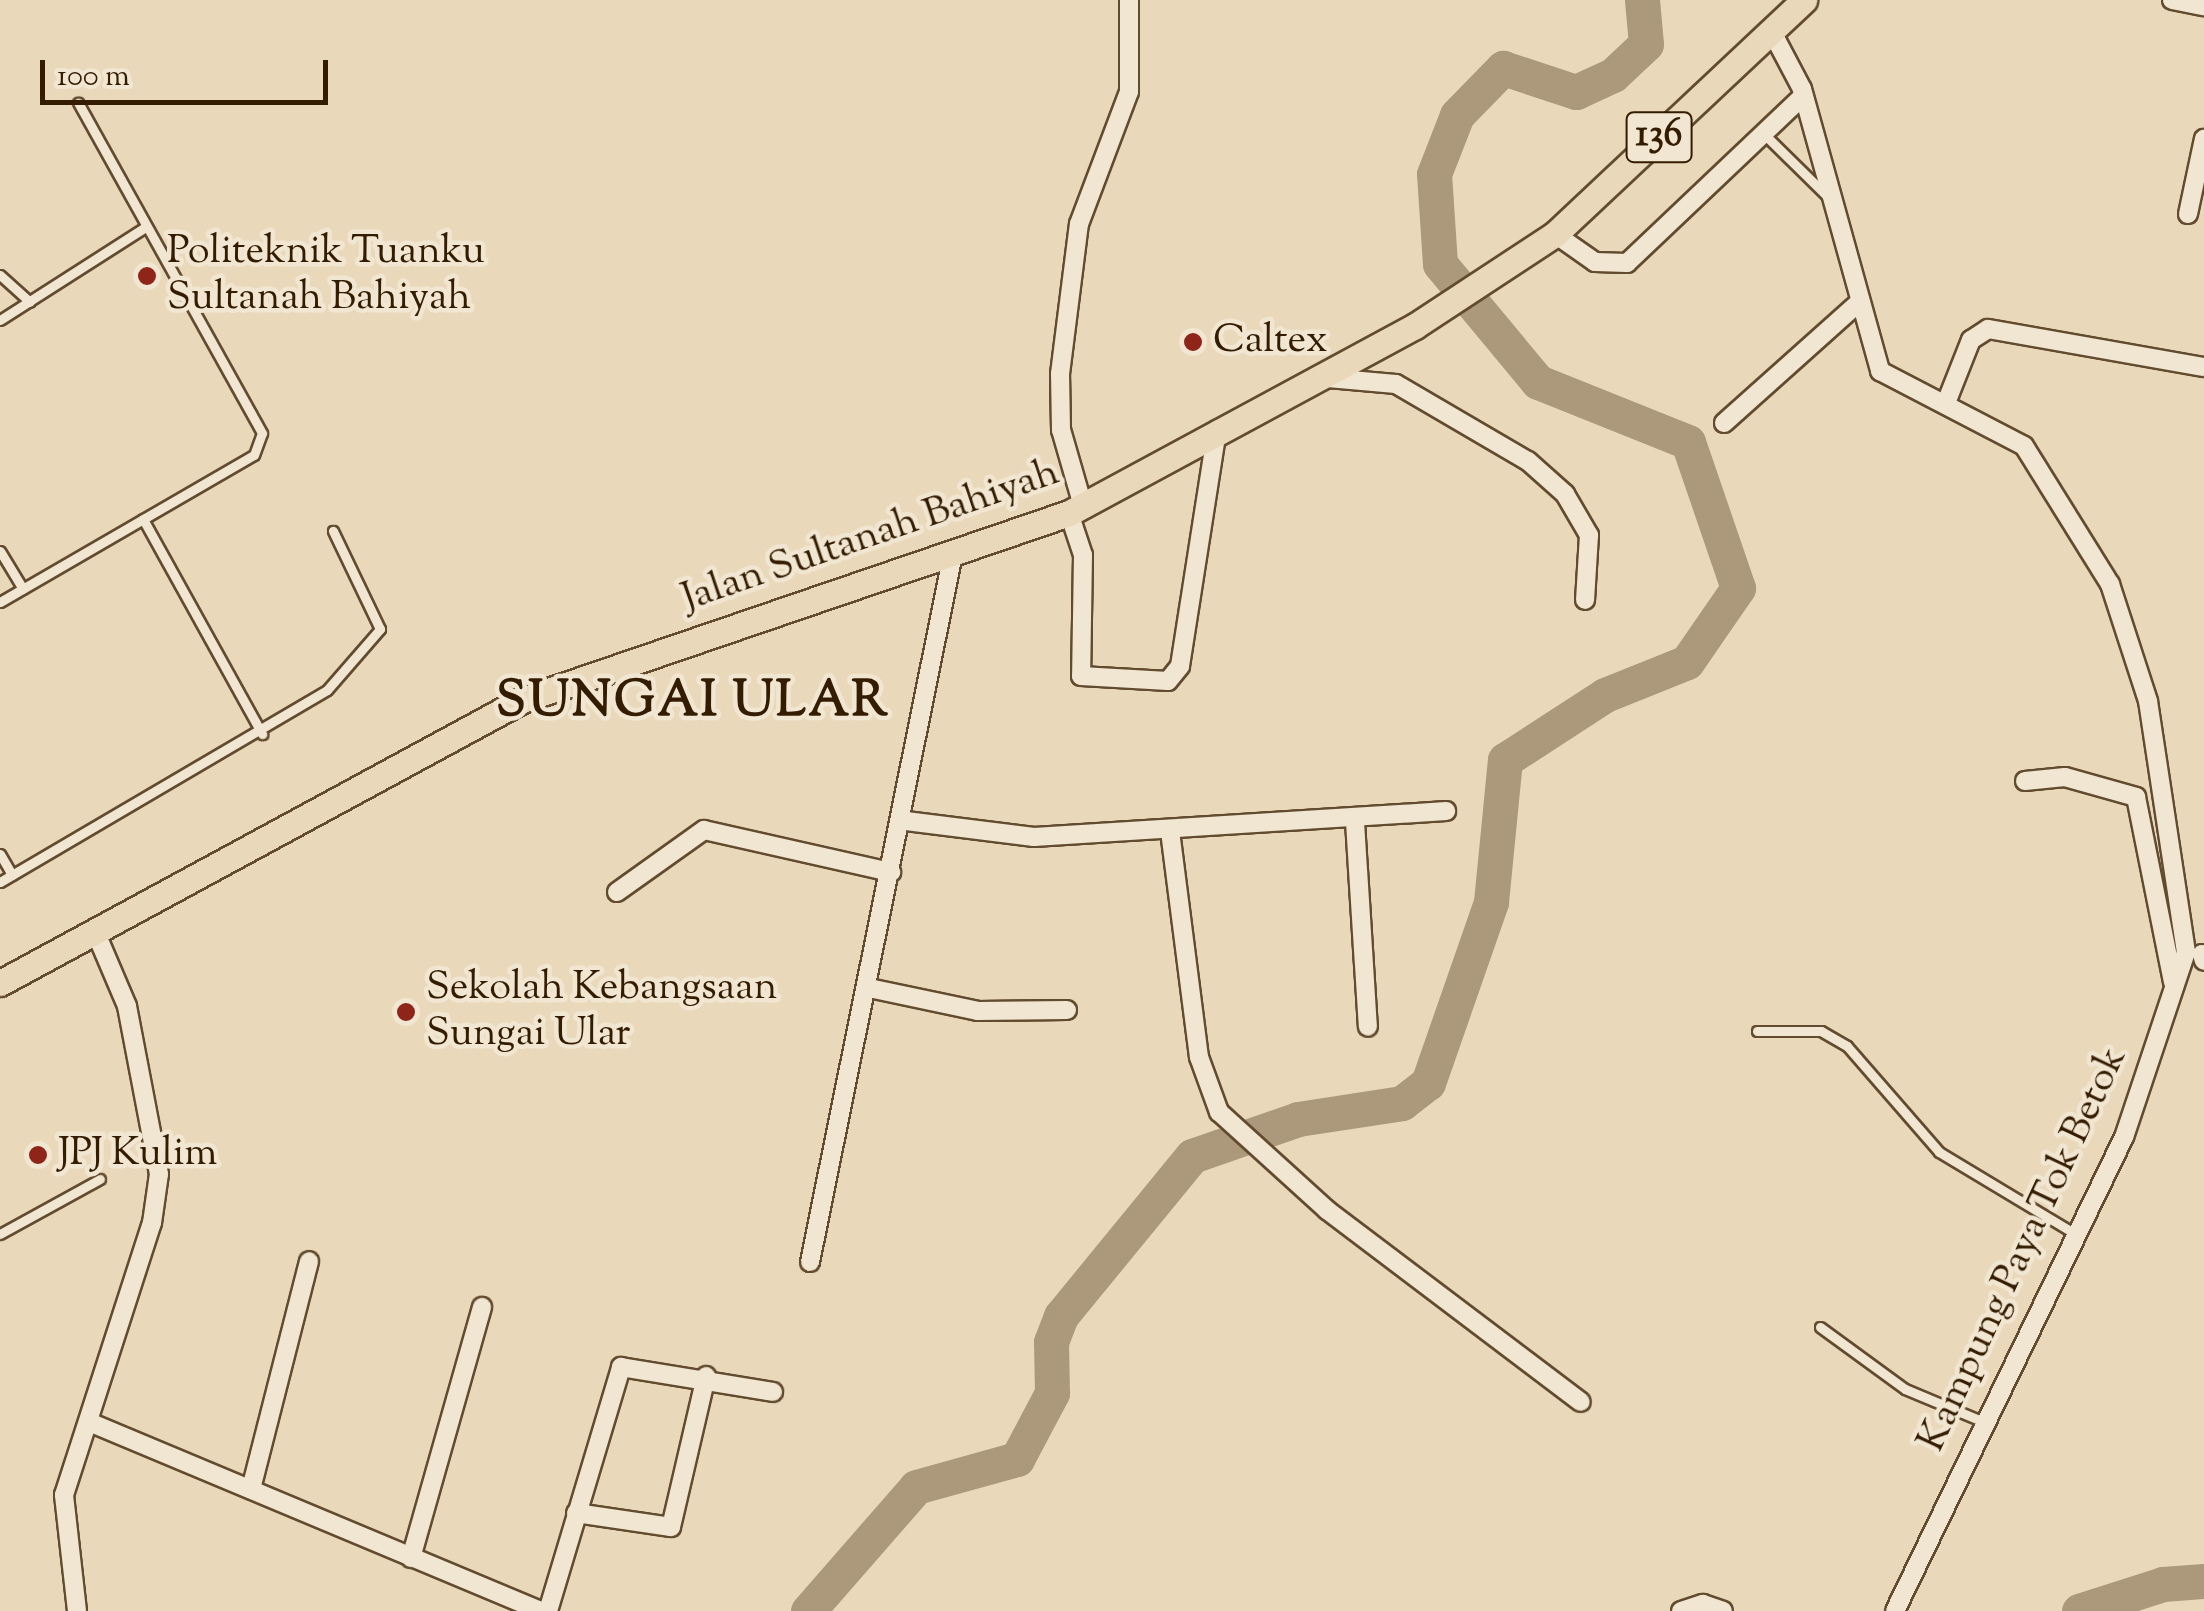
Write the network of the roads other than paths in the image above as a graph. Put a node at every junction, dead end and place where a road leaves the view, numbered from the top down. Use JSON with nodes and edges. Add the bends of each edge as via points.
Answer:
{"nodes":[{"id":1,"x":1129,"y":0,"type":"edge"},
{"id":2,"x":1803,"y":0,"type":"edge"},
{"id":3,"x":2172,"y":0,"type":"edge"},
{"id":4,"x":2204,"y":6,"type":"edge"},
{"id":5,"x":1772,"y":32,"type":"junction"},
{"id":6,"x":1803,"y":96,"type":"junction"},
{"id":7,"x":78,"y":103,"type":"dead end"},
{"id":8,"x":1765,"y":135,"type":"junction"},
{"id":9,"x":2204,"y":138,"type":"edge"},
{"id":10,"x":1829,"y":198,"type":"junction"},
{"id":11,"x":2188,"y":214,"type":"dead end"},
{"id":12,"x":144,"y":228,"type":"junction"},
{"id":13,"x":1556,"y":234,"type":"junction"},
{"id":14,"x":0,"y":275,"type":"edge"},
{"id":15,"x":30,"y":302,"type":"junction"},
{"id":16,"x":1857,"y":304,"type":"junction"},
{"id":17,"x":0,"y":320,"type":"edge"},
{"id":18,"x":2204,"y":368,"type":"edge"},
{"id":19,"x":1308,"y":379,"type":"junction"},
{"id":20,"x":1946,"y":403,"type":"junction"},
{"id":21,"x":1724,"y":422,"type":"dead end"},
{"id":22,"x":1217,"y":430,"type":"junction"},
{"id":23,"x":1076,"y":509,"type":"junction"},
{"id":24,"x":143,"y":519,"type":"junction"},
{"id":25,"x":333,"y":532,"type":"dead end"},
{"id":26,"x":0,"y":551,"type":"edge"},
{"id":27,"x":953,"y":554,"type":"junction"},
{"id":28,"x":23,"y":589,"type":"junction"},
{"id":29,"x":1586,"y":600,"type":"dead end"},
{"id":30,"x":0,"y":602,"type":"edge"},
{"id":31,"x":262,"y":734,"type":"junction"},
{"id":32,"x":2024,"y":781,"type":"dead end"},
{"id":33,"x":1446,"y":811,"type":"dead end"},
{"id":34,"x":906,"y":821,"type":"junction"},
{"id":35,"x":1355,"y":822,"type":"junction"},
{"id":36,"x":1170,"y":830,"type":"junction"},
{"id":37,"x":0,"y":854,"type":"edge"},
{"id":38,"x":891,"y":872,"type":"junction"},
{"id":39,"x":12,"y":875,"type":"junction"},
{"id":40,"x":0,"y":882,"type":"edge"},
{"id":41,"x":617,"y":892,"type":"dead end"},
{"id":42,"x":95,"y":931,"type":"junction"},
{"id":43,"x":2199,"y":955,"type":"edge"},
{"id":44,"x":0,"y":983,"type":"edge"},
{"id":45,"x":2174,"y":987,"type":"junction"},
{"id":46,"x":868,"y":988,"type":"junction"},
{"id":47,"x":1067,"y":1010,"type":"dead end"},
{"id":48,"x":1368,"y":1027,"type":"dead end"},
{"id":49,"x":1757,"y":1031,"type":"dead end"},
{"id":50,"x":100,"y":1179,"type":"dead end"},
{"id":51,"x":0,"y":1234,"type":"edge"},
{"id":52,"x":2077,"y":1235,"type":"junction"},
{"id":53,"x":309,"y":1260,"type":"dead end"},
{"id":54,"x":810,"y":1262,"type":"dead end"},
{"id":55,"x":482,"y":1306,"type":"dead end"},
{"id":56,"x":1820,"y":1327,"type":"dead end"},
{"id":57,"x":706,"y":1376,"type":"junction"},
{"id":58,"x":773,"y":1392,"type":"dead end"},
{"id":59,"x":1581,"y":1402,"type":"dead end"},
{"id":60,"x":89,"y":1422,"type":"junction"},
{"id":61,"x":1984,"y":1422,"type":"junction"},
{"id":62,"x":251,"y":1490,"type":"junction"},
{"id":63,"x":576,"y":1513,"type":"junction"},
{"id":64,"x":412,"y":1558,"type":"junction"},
{"id":65,"x":77,"y":1611,"type":"edge"},
{"id":66,"x":544,"y":1611,"type":"edge"},
{"id":67,"x":1681,"y":1611,"type":"edge"},
{"id":68,"x":1723,"y":1611,"type":"edge"},
{"id":69,"x":1895,"y":1611,"type":"edge"}],
"edges":[{"from":1,"to":23,"type":"street","via":[[1128,92],[1079,224],[1060,374],[1061,430]]},
{"from":2,"to":5,"type":"main road","name":"Jalan Sultanah Bahiyah","number":"136"},
{"from":3,"to":4,"type":"street"},
{"from":5,"to":6,"type":"street","name":"Kampung Paya Tok Betok"},
{"from":5,"to":13,"type":"main road","name":"Jalan Sultanah Bahiyah","number":"136"},
{"from":6,"to":8,"type":"street"},
{"from":6,"to":10,"type":"street","name":"Kampung Paya Tok Betok"},
{"from":7,"to":12,"type":"lane"},
{"from":8,"to":10,"type":"lane"},
{"from":8,"to":13,"type":"street","via":[[1627,262],[1595,262]]},
{"from":9,"to":11,"type":"street"},
{"from":10,"to":16,"type":"street","name":"Kampung Paya Tok Betok"},
{"from":12,"to":15,"type":"lane"},
{"from":12,"to":24,"type":"lane","via":[[262,433],[254,455]]},
{"from":13,"to":19,"type":"main road","name":"Jalan Sultanah Bahiyah","number":"136","via":[[1415,326]]},
{"from":14,"to":15,"type":"lane"},
{"from":15,"to":17,"type":"lane"},
{"from":16,"to":20,"type":"street","name":"Kampung Paya Tok Betok","via":[[1886,378]]},
{"from":16,"to":21,"type":"street"},
{"from":18,"to":20,"type":"street","via":[[1988,329],[1970,340]]},
{"from":19,"to":22,"type":"main road","name":"Jalan Sultanah Bahiyah","number":"136"},
{"from":19,"to":29,"type":"street","via":[[1396,384],[1528,461],[1566,494],[1589,535]]},
{"from":20,"to":43,"type":"street","name":"Kampung Paya Tok Betok","via":[[2024,446],[2089,538],[2148,701]]},
{"from":22,"to":23,"type":"main road","name":"Jalan Sultanah Bahiyah","number":"136"},
{"from":22,"to":23,"type":"street","via":[[1180,666],[1168,680],[1080,676],[1083,555]]},
{"from":23,"to":27,"type":"main road","name":"Jalan Sultanah Bahiyah","number":"136"},
{"from":24,"to":28,"type":"lane"},
{"from":24,"to":31,"type":"lane"},
{"from":25,"to":31,"type":"lane","via":[[380,629],[327,690]]},
{"from":26,"to":28,"type":"lane"},
{"from":27,"to":34,"type":"street"},
{"from":27,"to":42,"type":"main road","name":"Jalan Sultanah Bahiyah","number":"136","via":[[522,700]]},
{"from":28,"to":30,"type":"lane"},
{"from":31,"to":39,"type":"lane"},
{"from":32,"to":45,"type":"street","via":[[2065,778],[2136,797]]},
{"from":33,"to":35,"type":"street"},
{"from":34,"to":36,"type":"street","via":[[1034,837]]},
{"from":34,"to":38,"type":"street"},
{"from":35,"to":36,"type":"street"},
{"from":35,"to":48,"type":"street"},
{"from":36,"to":59,"type":"street","via":[[1199,1057],[1219,1112],[1249,1146]]},
{"from":37,"to":39,"type":"lane"},
{"from":38,"to":41,"type":"street","via":[[704,830]]},
{"from":38,"to":46,"type":"street"},
{"from":39,"to":40,"type":"lane"},
{"from":42,"to":44,"type":"main road","name":"Jalan Sultanah Bahiyah","number":"136"},
{"from":42,"to":60,"type":"street","via":[[127,1006],[158,1174]]},
{"from":43,"to":45,"type":"street","name":"Kampung Paya Tok Betok"},
{"from":45,"to":52,"type":"street","name":"Kampung Paya Tok Betok","via":[[2124,1137]]},
{"from":46,"to":47,"type":"street","via":[[978,1011]]},
{"from":46,"to":54,"type":"street"},
{"from":49,"to":52,"type":"lane","via":[[1821,1031],[1848,1046],[1939,1152]]},
{"from":50,"to":51,"type":"lane"},
{"from":52,"to":61,"type":"street","name":"Kampung Paya Tok Betok"},
{"from":53,"to":62,"type":"street"},
{"from":55,"to":64,"type":"street"},
{"from":56,"to":61,"type":"lane","via":[[1905,1389]]},
{"from":57,"to":58,"type":"street"},
{"from":57,"to":63,"type":"street","via":[[651,1366],[617,1373]]},
{"from":57,"to":63,"type":"street","via":[[671,1527]]},
{"from":60,"to":62,"type":"street"},
{"from":60,"to":65,"type":"street","via":[[64,1494]]},
{"from":61,"to":69,"type":"street","name":"Kampung Paya Tok Betok"},
{"from":62,"to":64,"type":"street"},
{"from":63,"to":66,"type":"street"},
{"from":64,"to":66,"type":"street"},
{"from":67,"to":68,"type":"street","via":[[1703,1604]]}]}
